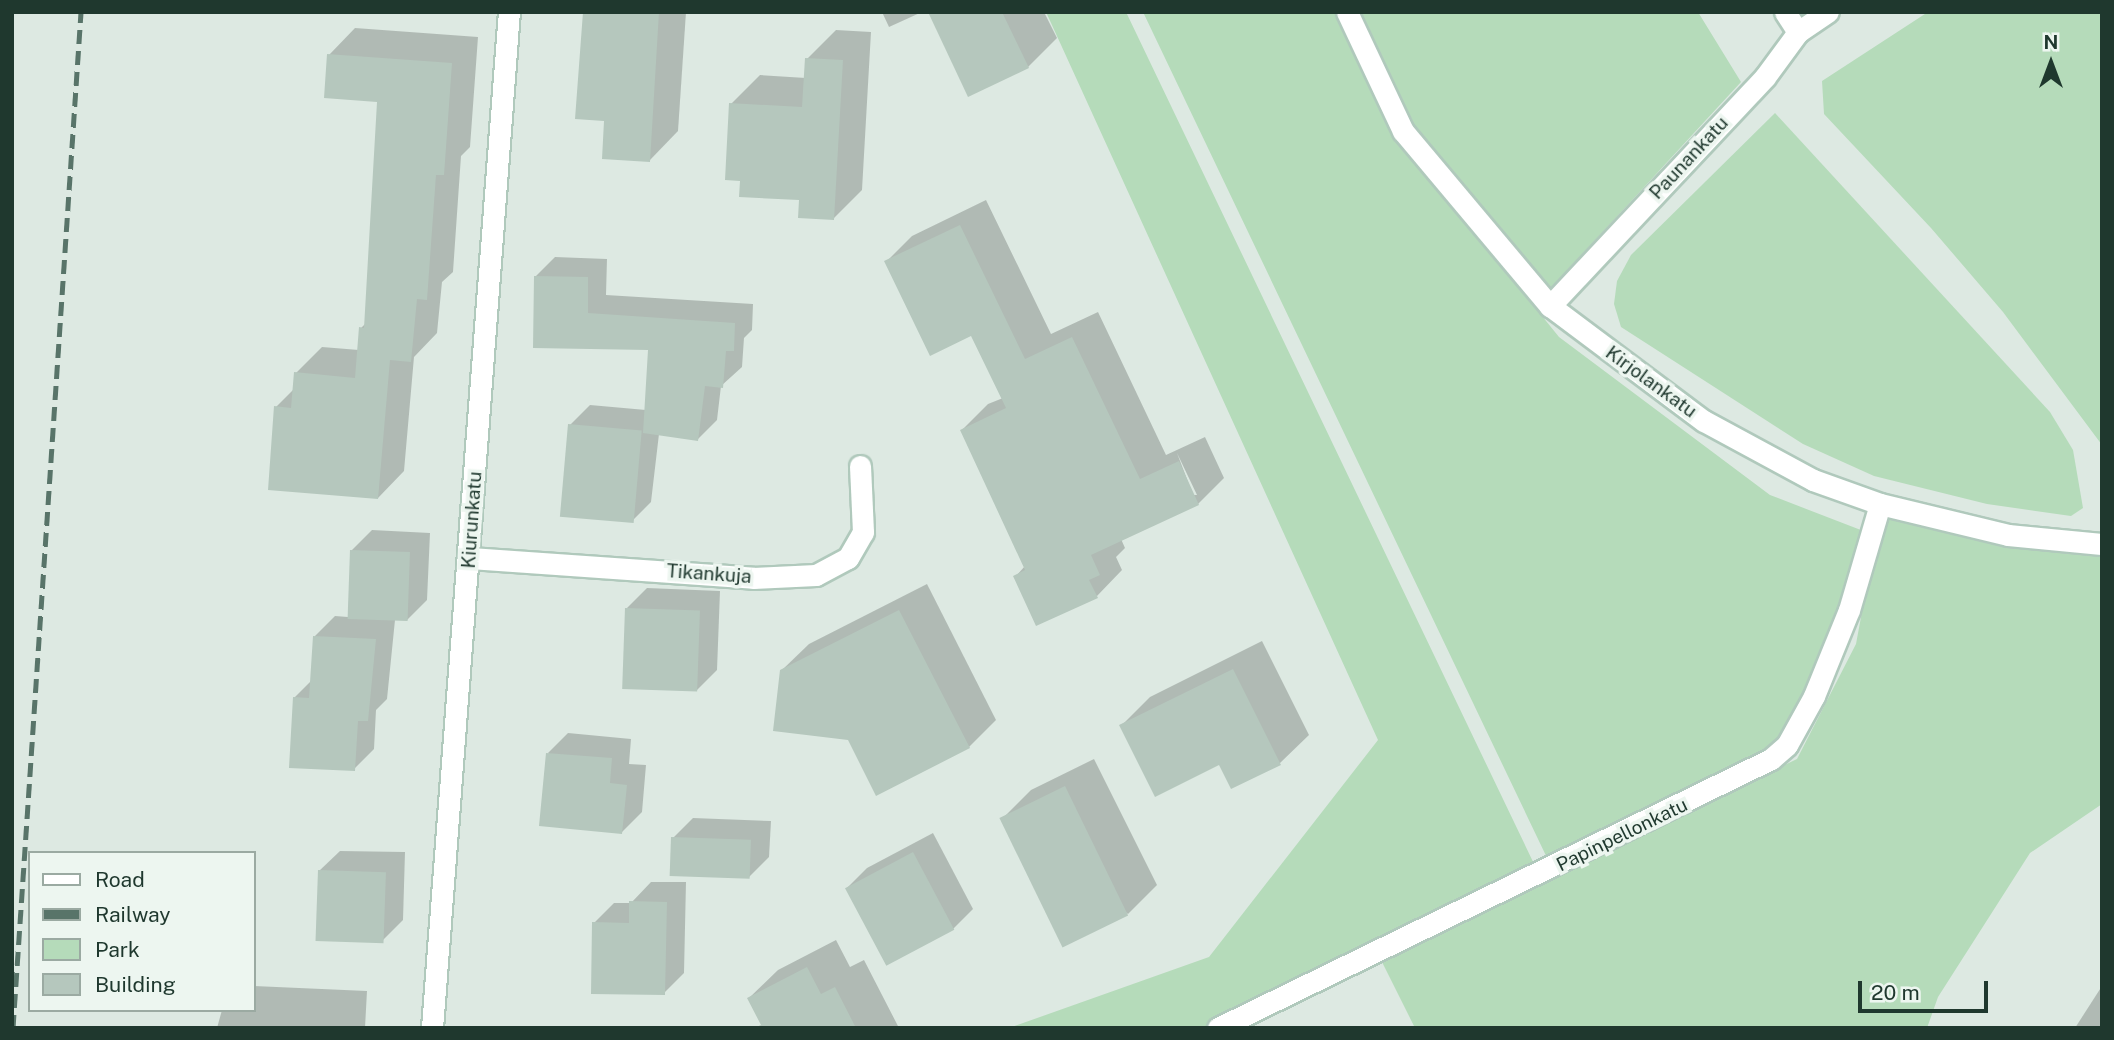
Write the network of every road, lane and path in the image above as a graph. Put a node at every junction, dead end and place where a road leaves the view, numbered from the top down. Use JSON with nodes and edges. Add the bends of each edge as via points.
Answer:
{"nodes":[{"id":1,"x":509,"y":12,"type":"edge"},
{"id":2,"x":1347,"y":12,"type":"edge"},
{"id":3,"x":1786,"y":12,"type":"edge"},
{"id":4,"x":1828,"y":12,"type":"edge"},
{"id":5,"x":1798,"y":32,"type":"junction"},
{"id":6,"x":1550,"y":306,"type":"junction"},
{"id":7,"x":860,"y":466,"type":"dead end"},
{"id":8,"x":1880,"y":504,"type":"junction"},
{"id":9,"x":2102,"y":544,"type":"edge"},
{"id":10,"x":470,"y":558,"type":"junction"},
{"id":11,"x":432,"y":1028,"type":"edge"},
{"id":12,"x":1217,"y":1028,"type":"edge"}],
"edges":[{"from":1,"to":10,"type":"street","name":"Kiurunkatu"},
{"from":2,"to":6,"type":"street","name":"Kirjolankatu","via":[[1402,131]]},
{"from":3,"to":5,"type":"street"},
{"from":4,"to":5,"type":"street","name":"Paunankatu"},
{"from":5,"to":6,"type":"street","name":"Paunankatu","via":[[1765,77]]},
{"from":6,"to":8,"type":"street","name":"Kirjolankatu","via":[[1704,421],[1813,480]]},
{"from":7,"to":10,"type":"street","name":"Tikankuja","via":[[863,532],[856,549],[834,568],[816,575],[753,578]]},
{"from":8,"to":9,"type":"street","name":"Kirjolankatu","via":[[2008,535]]},
{"from":8,"to":12,"type":"street","name":"Papinpellonkatu","via":[[1849,610],[1814,696],[1787,745],[1771,759]]},
{"from":10,"to":11,"type":"street","name":"Kiurunkatu"}]}
